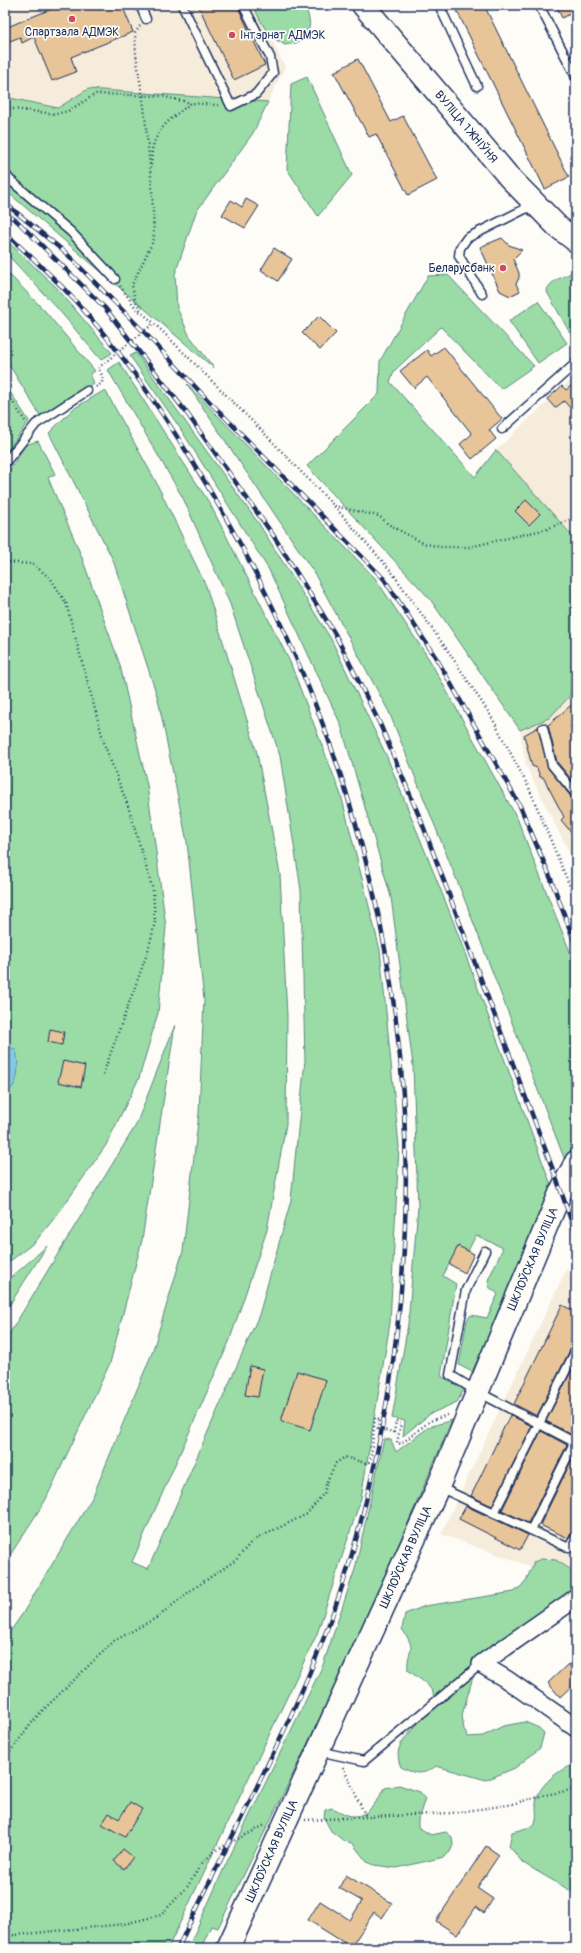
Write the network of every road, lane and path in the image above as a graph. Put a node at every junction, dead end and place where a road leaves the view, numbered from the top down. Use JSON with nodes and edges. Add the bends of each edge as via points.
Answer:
{"nodes":[{"id":1,"x":140,"y":5,"type":"edge"},
{"id":2,"x":182,"y":5,"type":"edge"},
{"id":3,"x":243,"y":5,"type":"edge"},
{"id":4,"x":363,"y":5,"type":"edge"},
{"id":5,"x":439,"y":5,"type":"edge"},
{"id":6,"x":539,"y":5,"type":"edge"},
{"id":7,"x":146,"y":19,"type":"joint"},
{"id":8,"x":576,"y":77,"type":"edge"},
{"id":9,"x":477,"y":86,"type":"dead end"},
{"id":10,"x":141,"y":96,"type":"junction"},
{"id":11,"x":192,"y":102,"type":"junction"},
{"id":12,"x":231,"y":106,"type":"junction"},
{"id":13,"x":5,"y":108,"type":"edge"},
{"id":14,"x":150,"y":170,"type":"junction"},
{"id":15,"x":5,"y":173,"type":"edge"},
{"id":16,"x":536,"y":204,"type":"junction"},
{"id":17,"x":576,"y":241,"type":"edge"},
{"id":18,"x":115,"y":278,"type":"joint"},
{"id":19,"x":482,"y":294,"type":"dead end"},
{"id":20,"x":141,"y":312,"type":"junction"},
{"id":21,"x":154,"y":323,"type":"junction"},
{"id":22,"x":576,"y":363,"type":"edge"},
{"id":23,"x":5,"y":390,"type":"edge"},
{"id":24,"x":87,"y":391,"type":"joint"},
{"id":25,"x":31,"y":429,"type":"junction"},
{"id":26,"x":502,"y":429,"type":"dead end"},
{"id":27,"x":5,"y":463,"type":"edge"},
{"id":28,"x":334,"y":506,"type":"junction"},
{"id":29,"x":576,"y":517,"type":"edge"},
{"id":30,"x":5,"y":562,"type":"edge"},
{"id":31,"x":543,"y":728,"type":"dead end"},
{"id":32,"x":576,"y":794,"type":"edge"},
{"id":33,"x":576,"y":901,"type":"edge"},
{"id":34,"x":102,"y":1077,"type":"dead end"},
{"id":35,"x":576,"y":1162,"type":"edge"},
{"id":36,"x":485,"y":1251,"type":"dead end"},
{"id":37,"x":576,"y":1350,"type":"edge"},
{"id":38,"x":478,"y":1392,"type":"junction"},
{"id":39,"x":468,"y":1414,"type":"junction"},
{"id":40,"x":539,"y":1424,"type":"junction"},
{"id":41,"x":575,"y":1442,"type":"edge"},
{"id":42,"x":438,"y":1487,"type":"junction"},
{"id":43,"x":494,"y":1513,"type":"junction"},
{"id":44,"x":531,"y":1530,"type":"junction"},
{"id":45,"x":576,"y":1535,"type":"edge"},
{"id":46,"x":576,"y":1598,"type":"edge"},
{"id":47,"x":482,"y":1664,"type":"junction"},
{"id":48,"x":576,"y":1728,"type":"edge"},
{"id":49,"x":328,"y":1753,"type":"junction"},
{"id":50,"x":5,"y":1758,"type":"edge"},
{"id":51,"x":576,"y":1789,"type":"edge"},
{"id":52,"x":296,"y":1816,"type":"junction"},
{"id":53,"x":366,"y":1817,"type":"junction"},
{"id":54,"x":5,"y":1936,"type":"edge"},
{"id":55,"x":228,"y":1948,"type":"edge"}],
"edges":[{"from":1,"to":7,"type":"lane"},
{"from":2,"to":12,"type":"lane"},
{"from":3,"to":12,"type":"lane","via":[[270,57],[273,73],[256,94]]},
{"from":4,"to":16,"type":"main road","name":"ВУЛІЦА 1 ЖНІЎНЯ","via":[[509,177]]},
{"from":5,"to":9,"type":"lane"},
{"from":6,"to":8,"type":"lane"},
{"from":7,"to":10,"type":"path","via":[[135,33]]},
{"from":10,"to":11,"type":"path","via":[[161,96]]},
{"from":10,"to":13,"type":"path","via":[[96,94],[68,111],[56,114]]},
{"from":10,"to":14,"type":"path"},
{"from":11,"to":12,"type":"path"},
{"from":11,"to":14,"type":"path","via":[[164,125],[152,146]]},
{"from":14,"to":20,"type":"path","via":[[154,239],[132,285]]},
{"from":15,"to":18,"type":"lane","via":[[71,232]]},
{"from":16,"to":17,"type":"main road","name":"ВУЛІЦА 1 ЖНІЎНЯ","via":[[558,228]]},
{"from":16,"to":19,"type":"lane","via":[[467,238],[460,248],[459,256]]},
{"from":18,"to":20,"type":"path","via":[[136,310]]},
{"from":20,"to":21,"type":"path"},
{"from":21,"to":24,"type":"path","via":[[98,368],[103,377],[102,383]]},
{"from":21,"to":28,"type":"path"},
{"from":22,"to":26,"type":"lane"},
{"from":23,"to":25,"type":"path"},
{"from":24,"to":25,"type":"lane"},
{"from":25,"to":27,"type":"lane"},
{"from":28,"to":29,"type":"path","via":[[379,516],[388,524],[423,543],[440,547],[484,544],[547,529]]},
{"from":28,"to":33,"type":"path","via":[[391,571],[491,716],[529,788]]},
{"from":30,"to":34,"type":"path","via":[[34,564],[51,579],[66,603],[105,746],[128,806],[153,890],[155,922],[148,951]]},
{"from":31,"to":32,"type":"lane","via":[[552,765]]},
{"from":35,"to":38,"type":"main road","name":"ШКЛОЎСКАЯ ВУЛІЦА","via":[[561,1191]]},
{"from":36,"to":38,"type":"lane","via":[[466,1290],[450,1375]]},
{"from":37,"to":40,"type":"lane"},
{"from":38,"to":39,"type":"main road","name":"ШКЛОЎСКАЯ ВУЛІЦА"},
{"from":38,"to":40,"type":"lane"},
{"from":39,"to":42,"type":"main road","name":"ШКЛОЎСКАЯ ВУЛІЦА"},
{"from":39,"to":50,"type":"path","via":[[453,1413],[430,1422],[401,1444],[397,1443],[401,1423],[396,1421],[394,1432],[388,1431],[378,1429],[380,1419],[375,1418],[369,1462],[345,1457],[336,1463],[324,1493],[307,1514],[252,1541],[236,1560],[190,1591],[158,1617],[114,1641],[38,1715]]},
{"from":40,"to":41,"type":"lane"},
{"from":40,"to":43,"type":"lane"},
{"from":41,"to":44,"type":"lane"},
{"from":42,"to":43,"type":"lane"},
{"from":42,"to":49,"type":"main road","name":"ШКЛОЎСКАЯ ВУЛІЦА"},
{"from":43,"to":44,"type":"lane"},
{"from":44,"to":45,"type":"lane","via":[[570,1548]]},
{"from":46,"to":47,"type":"street"},
{"from":47,"to":48,"type":"street"},
{"from":47,"to":49,"type":"lane","via":[[364,1761]]},
{"from":49,"to":52,"type":"main road","name":"ШКЛОЎСКАЯ ВУЛІЦА"},
{"from":49,"to":53,"type":"path"},
{"from":51,"to":53,"type":"path","via":[[508,1805],[452,1814]]},
{"from":52,"to":53,"type":"path"},
{"from":52,"to":54,"type":"path","via":[[216,1850],[201,1864],[188,1886],[161,1915],[124,1924]]},
{"from":52,"to":55,"type":"main road","name":"ШКЛОЎСКАЯ ВУЛІЦА"}]}
